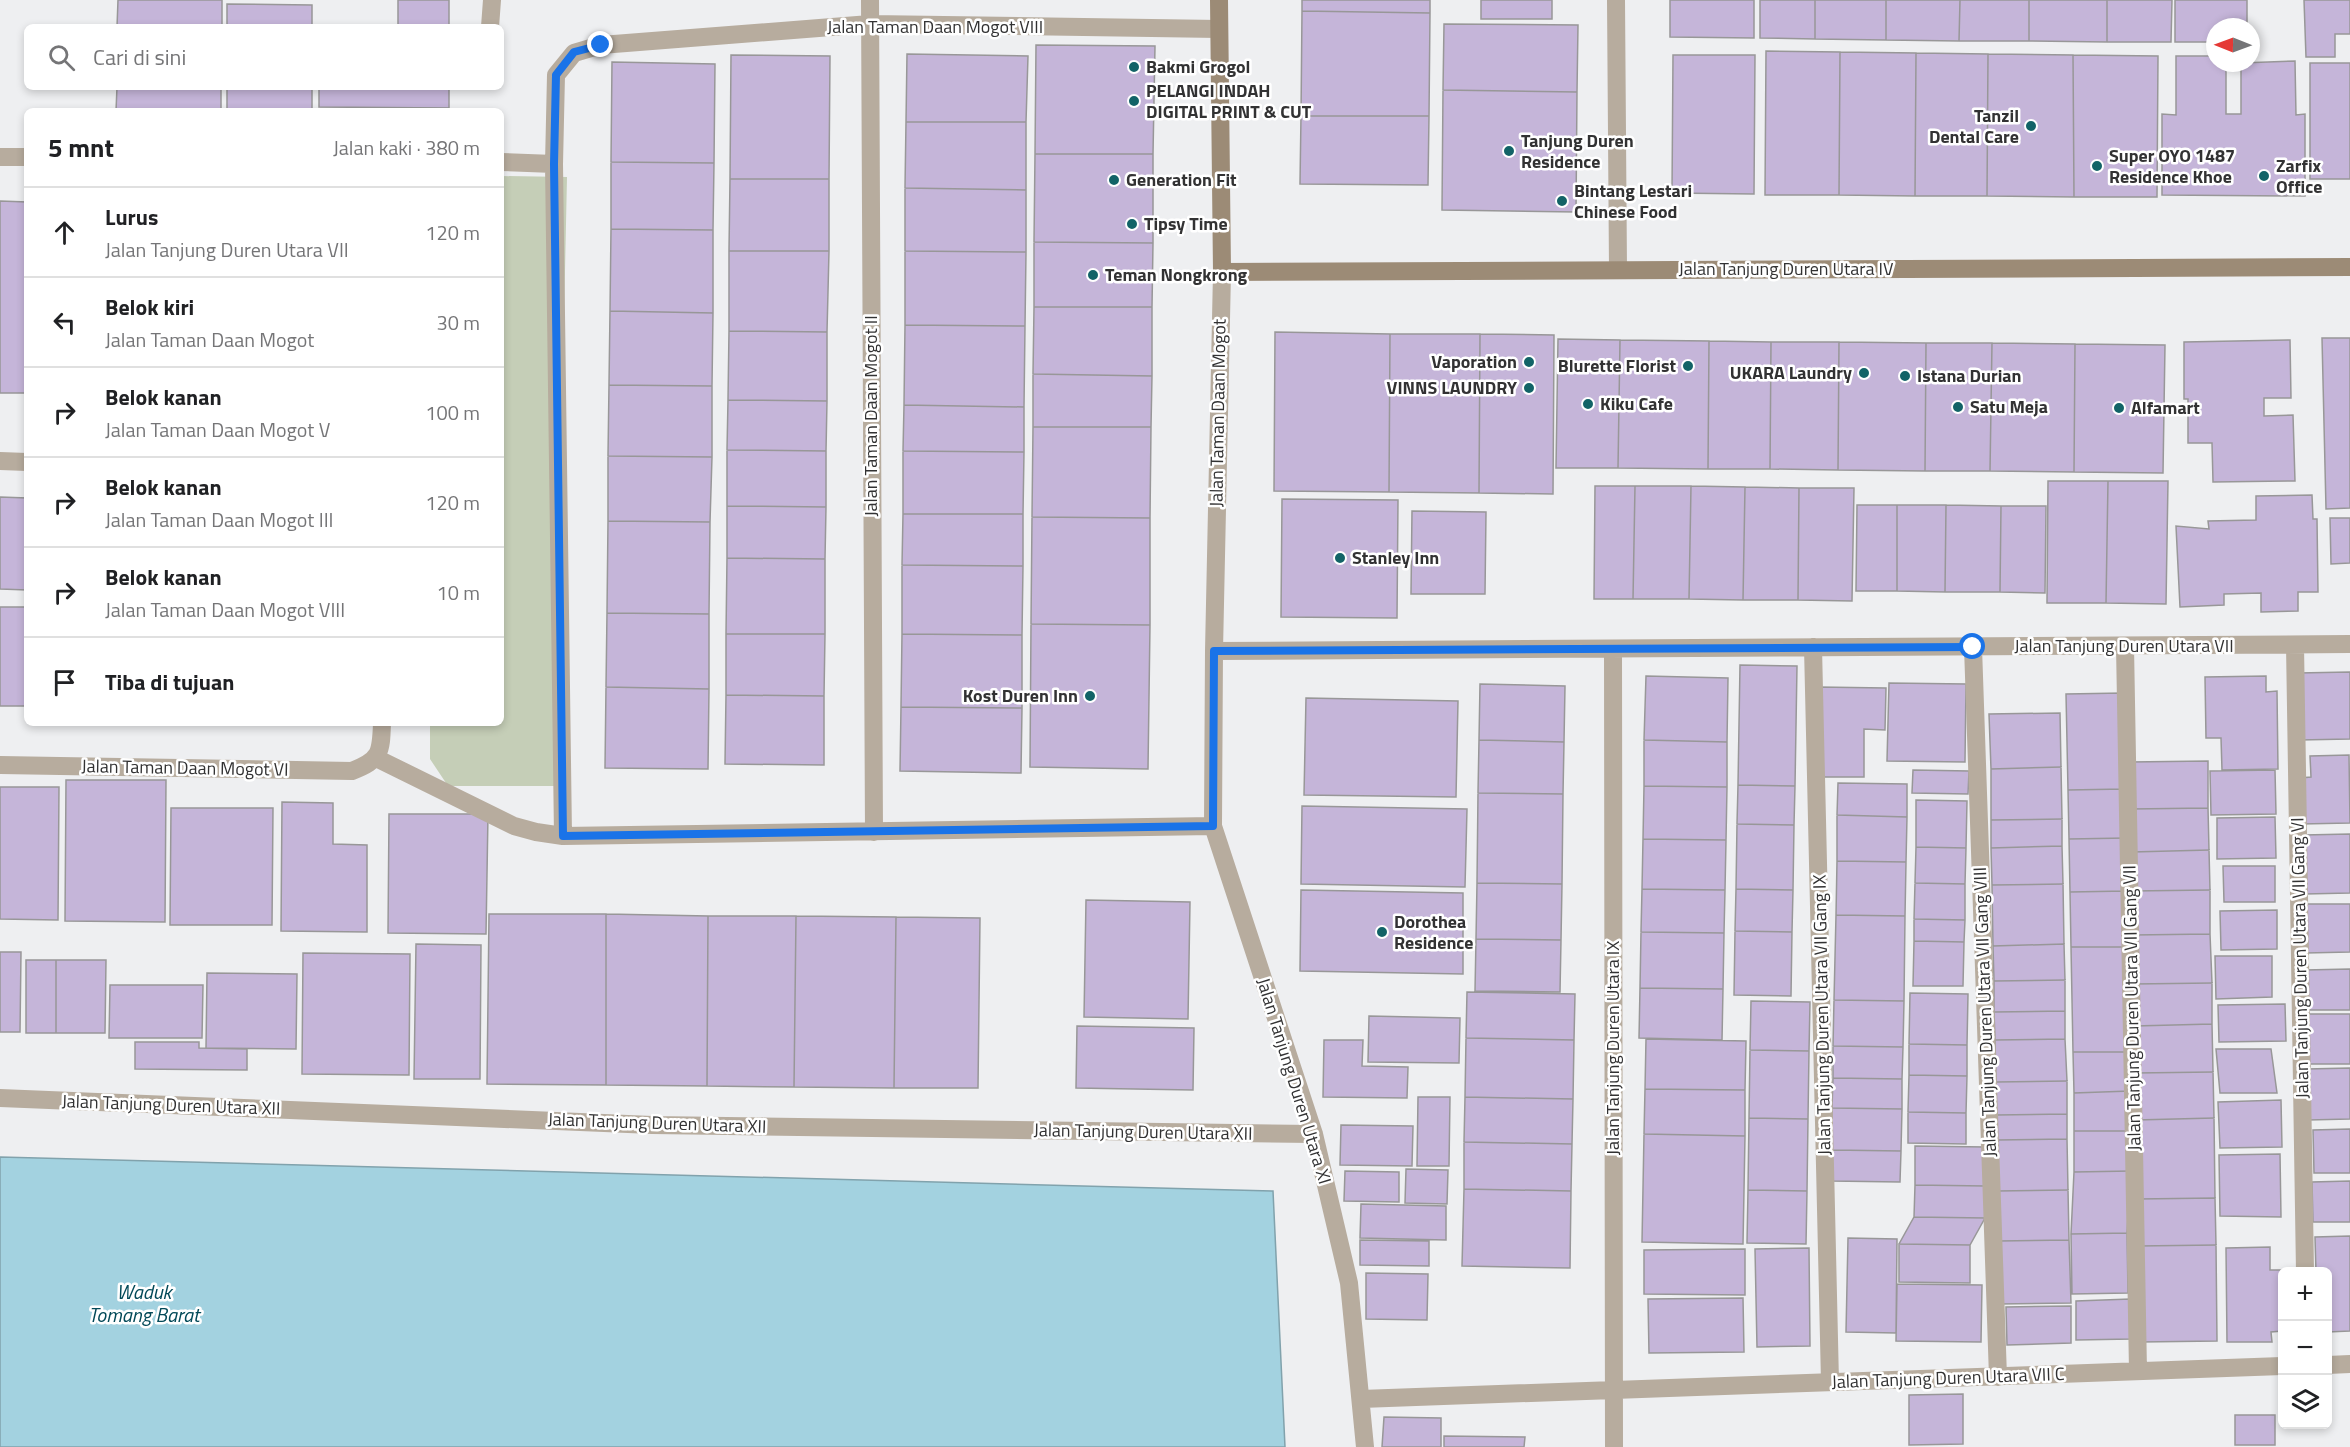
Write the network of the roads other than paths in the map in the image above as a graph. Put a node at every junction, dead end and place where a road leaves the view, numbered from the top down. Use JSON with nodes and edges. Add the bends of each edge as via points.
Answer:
{"nodes":[{"id":1,"x":492,"y":0,"type":"edge"},
{"id":2,"x":870,"y":0,"type":"edge"},
{"id":3,"x":1219,"y":0,"type":"edge"},
{"id":4,"x":1616,"y":0,"type":"edge"},
{"id":5,"x":490,"y":24,"type":"edge"},
{"id":6,"x":870,"y":24,"type":"junction"},
{"id":7,"x":1219,"y":29,"type":"junction"},
{"id":8,"x":0,"y":158,"type":"edge"},
{"id":9,"x":24,"y":158,"type":"edge"},
{"id":10,"x":504,"y":162,"type":"edge"},
{"id":11,"x":554,"y":164,"type":"junction"},
{"id":12,"x":2350,"y":267,"type":"edge"},
{"id":13,"x":1618,"y":270,"type":"junction"},
{"id":14,"x":1222,"y":272,"type":"junction"},
{"id":15,"x":0,"y":461,"type":"edge"},
{"id":16,"x":24,"y":462,"type":"edge"},
{"id":17,"x":2350,"y":644,"type":"edge"},
{"id":18,"x":2295,"y":645,"type":"junction"},
{"id":19,"x":2125,"y":646,"type":"junction"},
{"id":20,"x":1813,"y":647,"type":"junction"},
{"id":21,"x":1973,"y":647,"type":"junction"},
{"id":22,"x":1613,"y":649,"type":"junction"},
{"id":23,"x":1214,"y":651,"type":"junction"},
{"id":24,"x":382,"y":726,"type":"edge"},
{"id":25,"x":372,"y":761,"type":"junction"},
{"id":26,"x":0,"y":765,"type":"edge"},
{"id":27,"x":1213,"y":826,"type":"junction"},
{"id":28,"x":874,"y":832,"type":"junction"},
{"id":29,"x":563,"y":836,"type":"junction"},
{"id":30,"x":0,"y":1098,"type":"edge"},
{"id":31,"x":1314,"y":1134,"type":"junction"},
{"id":32,"x":2305,"y":1267,"type":"edge"},
{"id":33,"x":2350,"y":1364,"type":"edge"},
{"id":34,"x":2332,"y":1365,"type":"edge"},
{"id":35,"x":2278,"y":1366,"type":"edge"},
{"id":36,"x":2138,"y":1371,"type":"junction"},
{"id":37,"x":1998,"y":1377,"type":"junction"},
{"id":38,"x":1830,"y":1382,"type":"junction"},
{"id":39,"x":1614,"y":1390,"type":"junction"},
{"id":40,"x":1361,"y":1399,"type":"junction"},
{"id":41,"x":1365,"y":1447,"type":"edge"},
{"id":42,"x":1614,"y":1447,"type":"edge"}],
"edges":[{"from":1,"to":5,"type":"street"},
{"from":2,"to":6,"type":"street","name":"Jalan Taman Daan Mogot II"},
{"from":3,"to":7,"type":"street","name":"Jalan Taman Daan Mogot"},
{"from":4,"to":13,"type":"street"},
{"from":6,"to":7,"type":"street","name":"Jalan Taman Daan Mogot VIII"},
{"from":6,"to":11,"type":"street","name":"Jalan Taman Daan Mogot VIII","via":[[601,45],[574,52],[556,75]]},
{"from":6,"to":28,"type":"street","name":"Jalan Taman Daan Mogot II"},
{"from":7,"to":14,"type":"street","name":"Jalan Taman Daan Mogot"},
{"from":8,"to":9,"type":"street"},
{"from":10,"to":11,"type":"street"},
{"from":11,"to":29,"type":"street"},
{"from":12,"to":13,"type":"street","name":"Jalan Tanjung Duren Utara IV"},
{"from":13,"to":14,"type":"street","name":"Jalan Tanjung Duren Utara IV"},
{"from":14,"to":23,"type":"street","name":"Jalan Taman Daan Mogot"},
{"from":15,"to":16,"type":"street"},
{"from":17,"to":18,"type":"street","name":"Jalan Tanjung Duren Utara VII"},
{"from":18,"to":19,"type":"street","name":"Jalan Tanjung Duren Utara VII"},
{"from":18,"to":32,"type":"street","name":"Jalan Tanjung Duren Utara VII Gang VI"},
{"from":19,"to":21,"type":"street","name":"Jalan Tanjung Duren Utara VII"},
{"from":19,"to":36,"type":"street","name":"Jalan Tanjung Duren Utara VII Gang VII"},
{"from":20,"to":21,"type":"street","name":"Jalan Tanjung Duren Utara VII"},
{"from":20,"to":22,"type":"street","name":"Jalan Tanjung Duren Utara VII"},
{"from":20,"to":38,"type":"street","name":"Jalan Tanjung Duren Utara VII Gang IX"},
{"from":21,"to":37,"type":"street","name":"Jalan Tanjung Duren Utara VII Gang VIII"},
{"from":22,"to":23,"type":"street","name":"Jalan Tanjung Duren Utara VII"},
{"from":22,"to":39,"type":"street","name":"Jalan Tanjung Duren Utara IX"},
{"from":23,"to":27,"type":"street","name":"Jalan Taman Daan Mogot"},
{"from":24,"to":25,"type":"street","via":[[381,749]]},
{"from":25,"to":26,"type":"street","name":"Jalan Taman Daan Mogot VI","via":[[352,771]]},
{"from":25,"to":29,"type":"street","via":[[514,826]]},
{"from":27,"to":28,"type":"street"},
{"from":27,"to":31,"type":"street","name":"Jalan Tanjung Duren Utara XI"},
{"from":28,"to":29,"type":"street"},
{"from":30,"to":31,"type":"street","name":"Jalan Tanjung Duren Utara XII","via":[[652,1125]]},
{"from":31,"to":40,"type":"street","name":"Jalan Tanjung Duren Utara XI","via":[[1349,1283]]},
{"from":33,"to":34,"type":"street"},
{"from":35,"to":36,"type":"street","name":"Jalan Tanjung Duren Utara VII C"},
{"from":36,"to":37,"type":"street","name":"Jalan Tanjung Duren Utara VII C"},
{"from":37,"to":38,"type":"street","name":"Jalan Tanjung Duren Utara VII C"},
{"from":38,"to":39,"type":"street","name":"Jalan Tanjung Duren Utara VII C"},
{"from":39,"to":40,"type":"street","name":"Jalan Tanjung Duren Utara VII C"},
{"from":39,"to":42,"type":"street","name":"Jalan Tanjung Duren Utara IX"},
{"from":40,"to":41,"type":"street","name":"Jalan Tanjung Duren Utara XI"}]}
